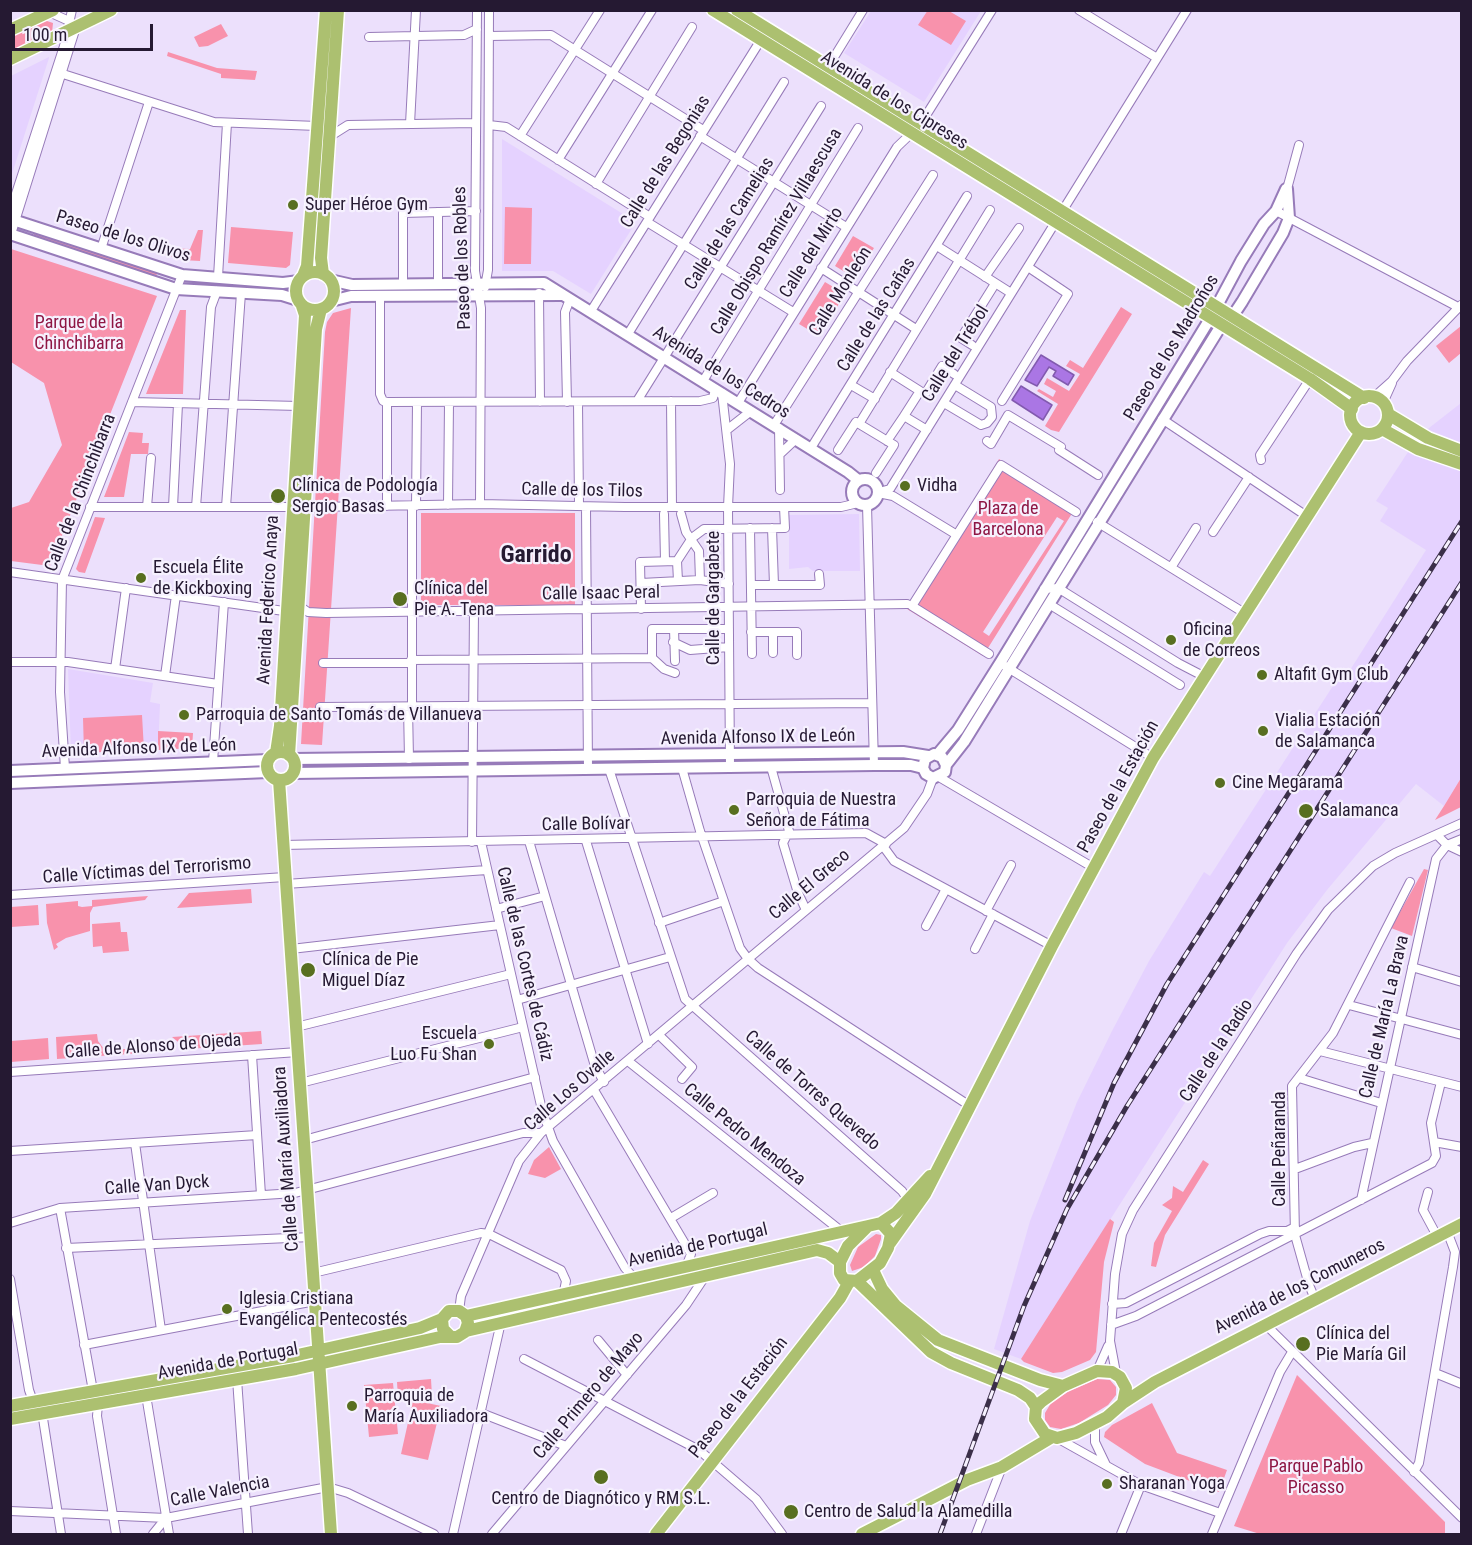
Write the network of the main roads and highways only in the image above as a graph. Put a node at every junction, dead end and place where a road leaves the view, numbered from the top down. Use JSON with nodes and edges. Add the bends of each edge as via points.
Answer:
{"nodes":[{"id":1,"x":111,"y":10,"type":"edge"},
{"id":2,"x":326,"y":10,"type":"edge"},
{"id":3,"x":338,"y":10,"type":"edge"},
{"id":4,"x":713,"y":10,"type":"edge"},
{"id":5,"x":737,"y":10,"type":"edge"},
{"id":6,"x":51,"y":11,"type":"edge"},
{"id":7,"x":10,"y":30,"type":"edge"},
{"id":8,"x":763,"y":34,"type":"junction"},
{"id":9,"x":10,"y":59,"type":"edge"},
{"id":10,"x":915,"y":129,"type":"junction"},
{"id":11,"x":12,"y":217,"type":"edge"},
{"id":12,"x":11,"y":234,"type":"edge"},
{"id":13,"x":327,"y":277,"type":"junction"},
{"id":14,"x":301,"y":278,"type":"junction"},
{"id":15,"x":481,"y":289,"type":"junction"},
{"id":16,"x":567,"y":297,"type":"junction"},
{"id":17,"x":300,"y":303,"type":"junction"},
{"id":18,"x":326,"y":305,"type":"junction"},
{"id":19,"x":1220,"y":316,"type":"junction"},
{"id":20,"x":1377,"y":403,"type":"junction"},
{"id":21,"x":1352,"y":409,"type":"junction"},
{"id":22,"x":1382,"y":429,"type":"junction"},
{"id":23,"x":1361,"y":432,"type":"junction"},
{"id":24,"x":1461,"y":451,"type":"edge"},
{"id":25,"x":1461,"y":464,"type":"edge"},
{"id":26,"x":858,"y":480,"type":"junction"},
{"id":27,"x":298,"y":509,"type":"junction"},
{"id":28,"x":294,"y":610,"type":"junction"},
{"id":29,"x":932,"y":755,"type":"junction"},
{"id":30,"x":291,"y":757,"type":"junction"},
{"id":31,"x":271,"y":762,"type":"junction"},
{"id":32,"x":946,"y":765,"type":"junction"},
{"id":33,"x":923,"y":768,"type":"junction"},
{"id":34,"x":10,"y":771,"type":"edge"},
{"id":35,"x":294,"y":772,"type":"junction"},
{"id":36,"x":279,"y":780,"type":"junction"},
{"id":37,"x":10,"y":783,"type":"edge"},
{"id":38,"x":933,"y":1173,"type":"junction"},
{"id":39,"x":881,"y":1223,"type":"junction"},
{"id":40,"x":1461,"y":1224,"type":"edge"},
{"id":41,"x":868,"y":1226,"type":"junction"},
{"id":42,"x":890,"y":1242,"type":"junction"},
{"id":43,"x":840,"y":1262,"type":"junction"},
{"id":44,"x":873,"y":1270,"type":"junction"},
{"id":45,"x":853,"y":1281,"type":"junction"},
{"id":46,"x":462,"y":1313,"type":"junction"},
{"id":47,"x":442,"y":1319,"type":"junction"},
{"id":48,"x":466,"y":1331,"type":"junction"},
{"id":49,"x":450,"y":1336,"type":"junction"},
{"id":50,"x":319,"y":1356,"type":"junction"},
{"id":51,"x":1120,"y":1378,"type":"junction"},
{"id":52,"x":1155,"y":1382,"type":"junction"},
{"id":53,"x":1063,"y":1386,"type":"junction"},
{"id":54,"x":1123,"y":1403,"type":"junction"},
{"id":55,"x":10,"y":1406,"type":"edge"},
{"id":56,"x":1036,"y":1407,"type":"junction"},
{"id":57,"x":10,"y":1419,"type":"edge"},
{"id":58,"x":1054,"y":1438,"type":"junction"},
{"id":59,"x":884,"y":1529,"type":"edge"},
{"id":60,"x":331,"y":1534,"type":"edge"},
{"id":61,"x":656,"y":1534,"type":"edge"},
{"id":62,"x":862,"y":1534,"type":"edge"}],
"edges":[{"from":1,"to":9,"type":"main road","via":[[71,26]]},
{"from":2,"to":14,"type":"main road","via":[[307,266]]},
{"from":3,"to":13,"type":"main road","via":[[321,258]]},
{"from":4,"to":8,"type":"main road","name":"Avenida de los Cipreses"},
{"from":5,"to":8,"type":"main road","name":"Avenida de los Cipreses"},
{"from":6,"to":7,"type":"main road"},
{"from":8,"to":10,"type":"main road","name":"Avenida de los Cipreses"},
{"from":8,"to":10,"type":"main road","name":"Avenida de los Cipreses","via":[[828,67]]},
{"from":10,"to":19,"type":"main road","name":"Avenida de los Cipreses"},
{"from":11,"to":14,"type":"main road","name":"Paseo de los Olivos","via":[[182,275],[283,283]]},
{"from":12,"to":17,"type":"main road","name":"Paseo de los Olivos","via":[[176,289],[282,295]]},
{"from":13,"to":14,"type":"main road","via":[[309,273]]},
{"from":13,"to":15,"type":"main road","name":"Avenida de los Cedros","via":[[352,285],[438,283]]},
{"from":13,"to":18,"type":"main road","via":[[334,289]]},
{"from":14,"to":17,"type":"main road","via":[[296,289]]},
{"from":15,"to":16,"type":"main road","name":"Avenida de los Cedros"},
{"from":15,"to":16,"type":"main road","name":"Avenida de los Cedros","via":[[544,284]]},
{"from":15,"to":18,"type":"main road","name":"Avenida de los Cedros","via":[[348,297]]},
{"from":16,"to":26,"type":"main road","name":"Avenida de los Cedros"},
{"from":17,"to":18,"type":"main road","via":[[309,309]]},
{"from":17,"to":27,"type":"main road","name":"Avenida Federico Anaya","via":[[305,315]]},
{"from":18,"to":27,"type":"main road","name":"Avenida Federico Anaya","via":[[316,329]]},
{"from":19,"to":19,"type":"main road","name":"Paseo de los Madroños","via":[[1264,224],[1287,189],[1289,218],[1283,232]]},
{"from":19,"to":20,"type":"main road","name":"Avenida de los Cipreses"},
{"from":19,"to":21,"type":"main road","name":"Avenida de los Cipreses"},
{"from":19,"to":29,"type":"main road","name":"Paseo de los Madroños","via":[[1084,524],[958,730]]},
{"from":19,"to":32,"type":"main road","name":"Paseo de los Madroños","via":[[1162,419],[964,742]]},
{"from":20,"to":21,"type":"main road"},
{"from":20,"to":22,"type":"main road"},
{"from":20,"to":24,"type":"main road","name":"Avenida de los Cipreses","via":[[1428,438]]},
{"from":21,"to":23,"type":"main road","via":[[1351,422]]},
{"from":22,"to":23,"type":"main road","via":[[1372,434]]},
{"from":22,"to":25,"type":"main road","via":[[1418,449]]},
{"from":23,"to":38,"type":"main road","name":"Paseo de la Estación","via":[[1153,758]]},
{"from":26,"to":26,"type":"main road","via":[[852,492],[862,504],[875,501],[879,493],[872,480]]},
{"from":27,"to":28,"type":"main road","name":"Avenida Federico Anaya"},
{"from":28,"to":30,"type":"main road","name":"Avenida Federico Anaya"},
{"from":28,"to":31,"type":"main road","name":"Avenida Federico Anaya","via":[[280,726]]},
{"from":29,"to":30,"type":"main road","name":"Avenida Alfonso IX de León","via":[[903,752]]},
{"from":29,"to":32,"type":"main road","via":[[944,759]]},
{"from":29,"to":33,"type":"main road"},
{"from":30,"to":31,"type":"main road"},
{"from":30,"to":35,"type":"main road","name":"Avenida Federico Anaya"},
{"from":31,"to":34,"type":"main road","name":"Avenida Alfonso IX de León"},
{"from":31,"to":36,"type":"main road"},
{"from":31,"to":37,"type":"main road","name":"Avenida Alfonso IX de León"},
{"from":32,"to":33,"type":"main road","via":[[936,777],[926,774]]},
{"from":33,"to":35,"type":"main road","name":"Avenida Alfonso IX de León","via":[[874,765]]},
{"from":35,"to":36,"type":"main road","via":[[288,779]]},
{"from":36,"to":50,"type":"main road","name":"Calle de María Auxiliadora"},
{"from":38,"to":39,"type":"main road","name":"Paseo de la Estación","via":[[896,1213]]},
{"from":38,"to":42,"type":"main road","name":"Paseo de la Estación","via":[[921,1200]]},
{"from":39,"to":41,"type":"main road","name":"Avenida de Portugal"},
{"from":39,"to":42,"type":"main road","via":[[891,1234]]},
{"from":40,"to":52,"type":"main road","name":"Avenida de los Comuneros"},
{"from":41,"to":43,"type":"main road","via":[[848,1246]]},
{"from":41,"to":46,"type":"main road","name":"Avenida de Portugal","via":[[563,1296]]},
{"from":42,"to":44,"type":"main road","name":"Paseo de la Estación"},
{"from":43,"to":45,"type":"main road","via":[[840,1273]]},
{"from":43,"to":48,"type":"main road","name":"Avenida de Portugal","via":[[817,1250]]},
{"from":44,"to":45,"type":"main road"},
{"from":44,"to":53,"type":"main road","via":[[896,1306],[938,1340]]},
{"from":45,"to":56,"type":"main road","via":[[931,1352],[1018,1390]]},
{"from":45,"to":61,"type":"main road","name":"Paseo de la Estación"},
{"from":46,"to":47,"type":"main road","via":[[449,1311]]},
{"from":46,"to":48,"type":"main road","via":[[468,1323]]},
{"from":47,"to":49,"type":"main road","via":[[443,1329]]},
{"from":47,"to":50,"type":"main road","name":"Avenida de Portugal"},
{"from":48,"to":49,"type":"main road"},
{"from":49,"to":50,"type":"main road","name":"Avenida de Portugal"},
{"from":50,"to":55,"type":"main road","name":"Avenida de Portugal"},
{"from":50,"to":57,"type":"main road","name":"Avenida de Portugal","via":[[237,1379]]},
{"from":50,"to":60,"type":"main road","name":"Calle de María Auxiliadora"},
{"from":51,"to":52,"type":"main road","name":"Avenida de los Comuneros"},
{"from":51,"to":53,"type":"main road","name":"Avenida de los Comuneros","via":[[1097,1371]]},
{"from":51,"to":54,"type":"main road","via":[[1126,1394]]},
{"from":52,"to":54,"type":"main road","name":"Avenida de los Comuneros"},
{"from":53,"to":56,"type":"main road"},
{"from":54,"to":58,"type":"main road","name":"Avenida de los Comuneros","via":[[1095,1424]]},
{"from":56,"to":58,"type":"main road","via":[[1038,1427]]},
{"from":58,"to":59,"type":"main road","via":[[1002,1467],[967,1480]]},
{"from":59,"to":62,"type":"main road"}]}
